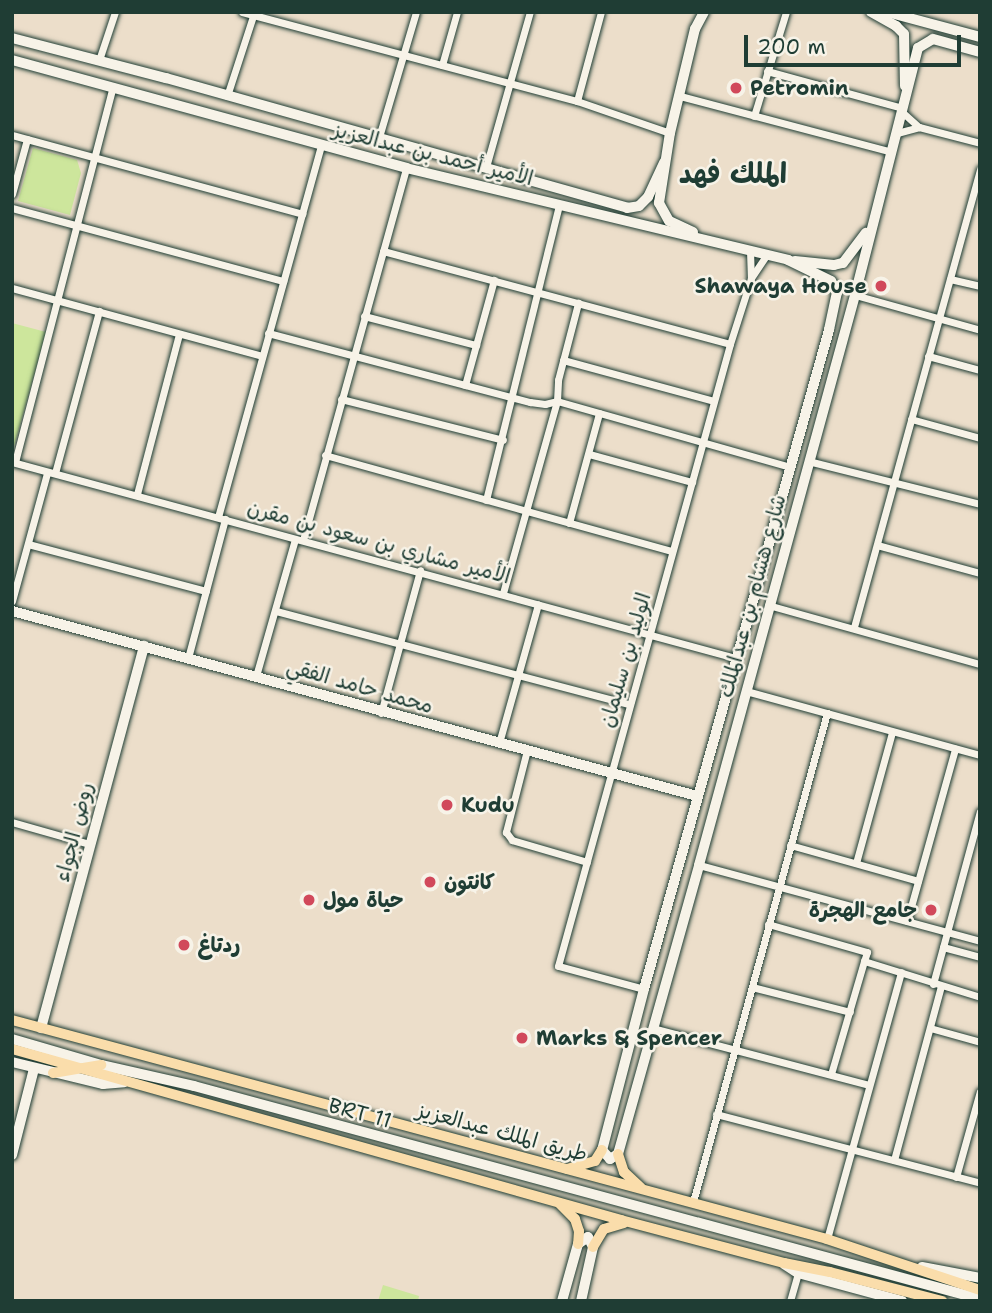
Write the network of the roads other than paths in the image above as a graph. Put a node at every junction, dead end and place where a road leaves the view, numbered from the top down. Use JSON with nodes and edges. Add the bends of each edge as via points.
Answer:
{"nodes":[{"id":1,"x":115,"y":12,"type":"edge"},
{"id":2,"x":242,"y":12,"type":"edge"},
{"id":3,"x":416,"y":12,"type":"edge"},
{"id":4,"x":457,"y":12,"type":"edge"},
{"id":5,"x":530,"y":12,"type":"edge"},
{"id":6,"x":601,"y":12,"type":"edge"},
{"id":7,"x":701,"y":12,"type":"edge"},
{"id":8,"x":786,"y":12,"type":"edge"},
{"id":9,"x":871,"y":12,"type":"edge"},
{"id":10,"x":887,"y":12,"type":"edge"},
{"id":11,"x":254,"y":14,"type":"edge"},
{"id":12,"x":980,"y":37,"type":"edge"},
{"id":13,"x":12,"y":38,"type":"edge"},
{"id":14,"x":980,"y":52,"type":"edge"},
{"id":15,"x":401,"y":57,"type":"junction"},
{"id":16,"x":12,"y":60,"type":"edge"},
{"id":17,"x":100,"y":60,"type":"junction"},
{"id":18,"x":442,"y":65,"type":"junction"},
{"id":19,"x":767,"y":71,"type":"junction"},
{"id":20,"x":510,"y":84,"type":"junction"},
{"id":21,"x":113,"y":87,"type":"junction"},
{"id":22,"x":906,"y":89,"type":"junction"},
{"id":23,"x":227,"y":96,"type":"junction"},
{"id":24,"x":680,"y":96,"type":"junction"},
{"id":25,"x":577,"y":101,"type":"junction"},
{"id":26,"x":902,"y":109,"type":"junction"},
{"id":27,"x":754,"y":116,"type":"junction"},
{"id":28,"x":919,"y":128,"type":"junction"},
{"id":29,"x":897,"y":133,"type":"junction"},
{"id":30,"x":670,"y":134,"type":"junction"},
{"id":31,"x":12,"y":135,"type":"edge"},
{"id":32,"x":379,"y":137,"type":"junction"},
{"id":33,"x":27,"y":139,"type":"junction"},
{"id":34,"x":980,"y":143,"type":"edge"},
{"id":35,"x":321,"y":145,"type":"junction"},
{"id":36,"x":892,"y":152,"type":"junction"},
{"id":37,"x":93,"y":158,"type":"junction"},
{"id":38,"x":664,"y":163,"type":"junction"},
{"id":39,"x":486,"y":167,"type":"junction"},
{"id":40,"x":406,"y":168,"type":"junction"},
{"id":41,"x":980,"y":169,"type":"edge"},
{"id":42,"x":12,"y":194,"type":"edge"},
{"id":43,"x":559,"y":205,"type":"junction"},
{"id":44,"x":12,"y":208,"type":"edge"},
{"id":45,"x":302,"y":214,"type":"junction"},
{"id":46,"x":874,"y":219,"type":"junction"},
{"id":47,"x":76,"y":226,"type":"junction"},
{"id":48,"x":712,"y":240,"type":"junction"},
{"id":49,"x":383,"y":251,"type":"junction"},
{"id":50,"x":750,"y":251,"type":"junction"},
{"id":51,"x":766,"y":256,"type":"junction"},
{"id":52,"x":788,"y":260,"type":"junction"},
{"id":53,"x":751,"y":278,"type":"junction"},
{"id":54,"x":950,"y":279,"type":"junction"},
{"id":55,"x":494,"y":280,"type":"junction"},
{"id":56,"x":283,"y":281,"type":"junction"},
{"id":57,"x":980,"y":286,"type":"edge"},
{"id":58,"x":12,"y":288,"type":"edge"},
{"id":59,"x":537,"y":292,"type":"junction"},
{"id":60,"x":837,"y":292,"type":"joint"},
{"id":61,"x":855,"y":295,"type":"junction"},
{"id":62,"x":58,"y":300,"type":"junction"},
{"id":63,"x":578,"y":303,"type":"junction"},
{"id":64,"x":99,"y":311,"type":"junction"},
{"id":65,"x":364,"y":316,"type":"junction"},
{"id":66,"x":939,"y":319,"type":"junction"},
{"id":67,"x":980,"y":330,"type":"edge"},
{"id":68,"x":268,"y":333,"type":"junction"},
{"id":69,"x":179,"y":334,"type":"junction"},
{"id":70,"x":730,"y":344,"type":"junction"},
{"id":71,"x":476,"y":345,"type":"junction"},
{"id":72,"x":262,"y":355,"type":"junction"},
{"id":73,"x":353,"y":356,"type":"junction"},
{"id":74,"x":928,"y":356,"type":"junction"},
{"id":75,"x":563,"y":360,"type":"junction"},
{"id":76,"x":980,"y":370,"type":"edge"},
{"id":77,"x":465,"y":385,"type":"junction"},
{"id":78,"x":510,"y":397,"type":"junction"},
{"id":79,"x":341,"y":399,"type":"junction"},
{"id":80,"x":557,"y":401,"type":"junction"},
{"id":81,"x":714,"y":401,"type":"junction"},
{"id":82,"x":599,"y":413,"type":"junction"},
{"id":83,"x":912,"y":419,"type":"junction"},
{"id":84,"x":980,"y":438,"type":"edge"},
{"id":85,"x":503,"y":440,"type":"junction"},
{"id":86,"x":703,"y":443,"type":"junction"},
{"id":87,"x":589,"y":454,"type":"junction"},
{"id":88,"x":325,"y":455,"type":"junction"},
{"id":89,"x":808,"y":461,"type":"junction"},
{"id":90,"x":13,"y":462,"type":"edge"},
{"id":91,"x":790,"y":467,"type":"junction"},
{"id":92,"x":51,"y":473,"type":"junction"},
{"id":93,"x":692,"y":482,"type":"junction"},
{"id":94,"x":893,"y":483,"type":"junction"},
{"id":95,"x":137,"y":495,"type":"junction"},
{"id":96,"x":486,"y":500,"type":"junction"},
{"id":97,"x":980,"y":504,"type":"edge"},
{"id":98,"x":527,"y":511,"type":"junction"},
{"id":99,"x":221,"y":518,"type":"junction"},
{"id":100,"x":569,"y":523,"type":"junction"},
{"id":101,"x":299,"y":540,"type":"junction"},
{"id":102,"x":28,"y":544,"type":"junction"},
{"id":103,"x":877,"y":545,"type":"junction"},
{"id":104,"x":672,"y":551,"type":"junction"},
{"id":105,"x":420,"y":570,"type":"junction"},
{"id":106,"x":980,"y":572,"type":"edge"},
{"id":107,"x":206,"y":591,"type":"junction"},
{"id":108,"x":503,"y":593,"type":"junction"},
{"id":109,"x":12,"y":601,"type":"edge"},
{"id":110,"x":538,"y":604,"type":"junction"},
{"id":111,"x":768,"y":605,"type":"junction"},
{"id":112,"x":12,"y":611,"type":"edge"},
{"id":113,"x":276,"y":611,"type":"junction"},
{"id":114,"x":854,"y":627,"type":"junction"},
{"id":115,"x":650,"y":634,"type":"junction"},
{"id":116,"x":398,"y":644,"type":"junction"},
{"id":117,"x":144,"y":646,"type":"junction"},
{"id":118,"x":736,"y":657,"type":"junction"},
{"id":119,"x":188,"y":658,"type":"junction"},
{"id":120,"x":980,"y":664,"type":"edge"},
{"id":121,"x":518,"y":674,"type":"junction"},
{"id":122,"x":256,"y":676,"type":"junction"},
{"id":123,"x":746,"y":691,"type":"junction"},
{"id":124,"x":629,"y":704,"type":"junction"},
{"id":125,"x":381,"y":713,"type":"junction"},
{"id":126,"x":827,"y":713,"type":"junction"},
{"id":127,"x":891,"y":732,"type":"junction"},
{"id":128,"x":499,"y":743,"type":"junction"},
{"id":129,"x":955,"y":749,"type":"junction"},
{"id":130,"x":527,"y":750,"type":"junction"},
{"id":131,"x":980,"y":755,"type":"edge"},
{"id":132,"x":611,"y":772,"type":"junction"},
{"id":133,"x":697,"y":796,"type":"junction"},
{"id":134,"x":980,"y":811,"type":"edge"},
{"id":135,"x":12,"y":822,"type":"edge"},
{"id":136,"x":978,"y":822,"type":"edge"},
{"id":137,"x":90,"y":844,"type":"junction"},
{"id":138,"x":790,"y":845,"type":"junction"},
{"id":139,"x":587,"y":862,"type":"junction"},
{"id":140,"x":856,"y":863,"type":"junction"},
{"id":141,"x":699,"y":865,"type":"junction"},
{"id":142,"x":918,"y":881,"type":"junction"},
{"id":143,"x":779,"y":886,"type":"junction"},
{"id":144,"x":907,"y":921,"type":"junction"},
{"id":145,"x":768,"y":924,"type":"junction"},
{"id":146,"x":947,"y":933,"type":"junction"},
{"id":147,"x":980,"y":941,"type":"edge"},
{"id":148,"x":943,"y":947,"type":"junction"},
{"id":149,"x":979,"y":955,"type":"edge"},
{"id":150,"x":864,"y":961,"type":"junction"},
{"id":151,"x":901,"y":972,"type":"junction"},
{"id":152,"x":933,"y":984,"type":"junction"},
{"id":153,"x":942,"y":986,"type":"junction"},
{"id":154,"x":752,"y":987,"type":"junction"},
{"id":155,"x":644,"y":989,"type":"junction"},
{"id":156,"x":980,"y":997,"type":"edge"},
{"id":157,"x":850,"y":1012,"type":"junction"},
{"id":158,"x":12,"y":1020,"type":"edge"},
{"id":159,"x":41,"y":1028,"type":"junction"},
{"id":160,"x":652,"y":1028,"type":"junction"},
{"id":161,"x":930,"y":1028,"type":"junction"},
{"id":162,"x":12,"y":1039,"type":"edge"},
{"id":163,"x":980,"y":1042,"type":"edge"},
{"id":164,"x":734,"y":1048,"type":"junction"},
{"id":165,"x":12,"y":1049,"type":"edge"},
{"id":166,"x":12,"y":1062,"type":"edge"},
{"id":167,"x":101,"y":1065,"type":"junction"},
{"id":168,"x":83,"y":1068,"type":"junction"},
{"id":169,"x":34,"y":1069,"type":"junction"},
{"id":170,"x":52,"y":1073,"type":"junction"},
{"id":171,"x":831,"y":1074,"type":"junction"},
{"id":172,"x":124,"y":1082,"type":"junction"},
{"id":173,"x":869,"y":1085,"type":"junction"},
{"id":174,"x":980,"y":1091,"type":"edge"},
{"id":175,"x":716,"y":1114,"type":"junction"},
{"id":176,"x":603,"y":1150,"type":"junction"},
{"id":177,"x":852,"y":1150,"type":"junction"},
{"id":178,"x":12,"y":1154,"type":"edge"},
{"id":179,"x":618,"y":1154,"type":"junction"},
{"id":180,"x":894,"y":1160,"type":"junction"},
{"id":181,"x":565,"y":1170,"type":"junction"},
{"id":182,"x":956,"y":1177,"type":"junction"},
{"id":183,"x":980,"y":1183,"type":"edge"},
{"id":184,"x":643,"y":1189,"type":"junction"},
{"id":185,"x":692,"y":1202,"type":"junction"},
{"id":186,"x":558,"y":1203,"type":"junction"},
{"id":187,"x":632,"y":1223,"type":"junction"},
{"id":188,"x":827,"y":1239,"type":"junction"},
{"id":189,"x":578,"y":1244,"type":"junction"},
{"id":190,"x":593,"y":1248,"type":"junction"},
{"id":191,"x":784,"y":1264,"type":"junction"},
{"id":192,"x":915,"y":1267,"type":"junction"},
{"id":193,"x":798,"y":1273,"type":"junction"},
{"id":194,"x":980,"y":1278,"type":"edge"},
{"id":195,"x":980,"y":1290,"type":"edge"},
{"id":196,"x":942,"y":1296,"type":"edge"},
{"id":197,"x":980,"y":1299,"type":"edge"},
{"id":198,"x":562,"y":1301,"type":"edge"},
{"id":199,"x":581,"y":1301,"type":"edge"},
{"id":200,"x":790,"y":1301,"type":"edge"},
{"id":201,"x":902,"y":1301,"type":"edge"},
{"id":202,"x":969,"y":1301,"type":"edge"}],
"edges":[{"from":1,"to":17,"type":"street"},
{"from":2,"to":11,"type":"street"},
{"from":3,"to":15,"type":"street"},
{"from":4,"to":18,"type":"street"},
{"from":5,"to":20,"type":"street"},
{"from":6,"to":25,"type":"street"},
{"from":7,"to":24,"type":"street"},
{"from":8,"to":19,"type":"street"},
{"from":9,"to":22,"type":"street","via":[[904,34]]},
{"from":10,"to":12,"type":"street"},
{"from":11,"to":15,"type":"street"},
{"from":11,"to":23,"type":"street"},
{"from":13,"to":17,"type":"street","name":"الأمير أحمد بن عبدالعزيز"},
{"from":14,"to":22,"type":"street","name":"شارع هشام بن عبدالملك","via":[[933,39],[918,48]]},
{"from":15,"to":18,"type":"street"},
{"from":15,"to":32,"type":"street"},
{"from":16,"to":21,"type":"street","name":"الأمير أحمد بن عبدالعزيز"},
{"from":17,"to":23,"type":"street","name":"الأمير أحمد بن عبدالعزيز"},
{"from":18,"to":20,"type":"street"},
{"from":19,"to":26,"type":"street"},
{"from":19,"to":27,"type":"street"},
{"from":20,"to":25,"type":"street"},
{"from":20,"to":39,"type":"street"},
{"from":21,"to":35,"type":"street","name":"الأمير أحمد بن عبدالعزيز"},
{"from":21,"to":37,"type":"street"},
{"from":22,"to":26,"type":"street","name":"شارع هشام بن عبدالملك"},
{"from":23,"to":32,"type":"street","name":"الأمير أحمد بن عبدالعزيز"},
{"from":24,"to":27,"type":"street"},
{"from":24,"to":30,"type":"street"},
{"from":25,"to":30,"type":"street"},
{"from":26,"to":28,"type":"street"},
{"from":26,"to":29,"type":"street","name":"شارع هشام بن عبدالملك"},
{"from":27,"to":36,"type":"street"},
{"from":28,"to":29,"type":"street"},
{"from":28,"to":34,"type":"street"},
{"from":29,"to":36,"type":"street","name":"شارع هشام بن عبدالملك"},
{"from":30,"to":38,"type":"street"},
{"from":31,"to":33,"type":"street"},
{"from":32,"to":39,"type":"street","name":"الأمير أحمد بن عبدالعزيز"},
{"from":33,"to":37,"type":"street"},
{"from":33,"to":42,"type":"street"},
{"from":35,"to":40,"type":"street","name":"الأمير أحمد بن عبدالعزيز"},
{"from":35,"to":45,"type":"street"},
{"from":36,"to":46,"type":"street","name":"شارع هشام بن عبدالملك"},
{"from":37,"to":45,"type":"street"},
{"from":37,"to":47,"type":"street"},
{"from":38,"to":39,"type":"street","name":"الأمير أحمد بن عبدالعزيز","via":[[644,202],[635,209]]},
{"from":38,"to":48,"type":"street","via":[[659,204],[669,221]]},
{"from":40,"to":43,"type":"street","name":"الأمير أحمد بن عبدالعزيز"},
{"from":40,"to":49,"type":"street"},
{"from":41,"to":54,"type":"street"},
{"from":43,"to":48,"type":"street","name":"الأمير أحمد بن عبدالعزيز"},
{"from":43,"to":59,"type":"street"},
{"from":44,"to":47,"type":"street"},
{"from":45,"to":56,"type":"street"},
{"from":46,"to":52,"type":"street","via":[[843,263]]},
{"from":46,"to":61,"type":"street","name":"شارع هشام بن عبدالملك"},
{"from":47,"to":56,"type":"street"},
{"from":47,"to":62,"type":"street"},
{"from":48,"to":50,"type":"street","name":"الأمير أحمد بن عبدالعزيز"},
{"from":49,"to":55,"type":"street"},
{"from":49,"to":65,"type":"street"},
{"from":50,"to":51,"type":"street","name":"الأمير أحمد بن عبدالعزيز"},
{"from":50,"to":53,"type":"street","name":"الوليد بن سليمان"},
{"from":51,"to":52,"type":"street","name":"الأمير أحمد بن عبدالعزيز"},
{"from":51,"to":53,"type":"street","name":"الوليد بن سليمان"},
{"from":52,"to":60,"type":"street","name":"الأمير أحمد بن عبدالعزيز","via":[[831,281]]},
{"from":53,"to":70,"type":"street","name":"الوليد بن سليمان"},
{"from":54,"to":57,"type":"street"},
{"from":54,"to":66,"type":"street"},
{"from":55,"to":59,"type":"street"},
{"from":55,"to":71,"type":"street"},
{"from":56,"to":68,"type":"street"},
{"from":58,"to":62,"type":"street"},
{"from":59,"to":63,"type":"street"},
{"from":59,"to":78,"type":"street"},
{"from":60,"to":91,"type":"street","name":"شارع هشام بن عبدالملك"},
{"from":61,"to":66,"type":"street"},
{"from":61,"to":89,"type":"street","name":"شارع هشام بن عبدالملك"},
{"from":62,"to":64,"type":"street"},
{"from":62,"to":90,"type":"street"},
{"from":63,"to":70,"type":"street"},
{"from":63,"to":75,"type":"street"},
{"from":64,"to":69,"type":"street"},
{"from":64,"to":92,"type":"street"},
{"from":65,"to":71,"type":"street"},
{"from":65,"to":73,"type":"street"},
{"from":66,"to":67,"type":"street"},
{"from":66,"to":74,"type":"street"},
{"from":68,"to":72,"type":"street"},
{"from":68,"to":73,"type":"street"},
{"from":69,"to":72,"type":"street"},
{"from":69,"to":95,"type":"street"},
{"from":70,"to":81,"type":"street","name":"الوليد بن سليمان"},
{"from":71,"to":77,"type":"street"},
{"from":72,"to":99,"type":"street"},
{"from":73,"to":77,"type":"street"},
{"from":73,"to":79,"type":"street"},
{"from":74,"to":76,"type":"street"},
{"from":74,"to":83,"type":"street"},
{"from":75,"to":80,"type":"street"},
{"from":75,"to":81,"type":"street"},
{"from":77,"to":78,"type":"street"},
{"from":78,"to":80,"type":"street","via":[[545,404]]},
{"from":78,"to":85,"type":"street"},
{"from":79,"to":85,"type":"street"},
{"from":79,"to":88,"type":"street"},
{"from":80,"to":82,"type":"street"},
{"from":80,"to":98,"type":"street"},
{"from":81,"to":86,"type":"street","name":"الوليد بن سليمان"},
{"from":82,"to":86,"type":"street"},
{"from":82,"to":87,"type":"street"},
{"from":83,"to":84,"type":"street"},
{"from":83,"to":94,"type":"street"},
{"from":85,"to":96,"type":"street"},
{"from":86,"to":91,"type":"street"},
{"from":86,"to":93,"type":"street","name":"الوليد بن سليمان"},
{"from":87,"to":93,"type":"street"},
{"from":87,"to":100,"type":"street"},
{"from":88,"to":96,"type":"street"},
{"from":88,"to":101,"type":"street"},
{"from":89,"to":94,"type":"street"},
{"from":89,"to":111,"type":"street","name":"شارع هشام بن عبدالملك"},
{"from":90,"to":92,"type":"street","name":"الأمير مشاري بن سعود بن مقرن"},
{"from":91,"to":118,"type":"street","name":"شارع هشام بن عبدالملك"},
{"from":92,"to":95,"type":"street","name":"الأمير مشاري بن سعود بن مقرن"},
{"from":92,"to":102,"type":"street"},
{"from":93,"to":104,"type":"street","name":"الوليد بن سليمان"},
{"from":94,"to":97,"type":"street"},
{"from":94,"to":103,"type":"street"},
{"from":95,"to":99,"type":"street","name":"الأمير مشاري بن سعود بن مقرن"},
{"from":96,"to":98,"type":"street"},
{"from":98,"to":100,"type":"street"},
{"from":98,"to":108,"type":"street"},
{"from":99,"to":101,"type":"street","name":"الأمير مشاري بن سعود بن مقرن"},
{"from":99,"to":107,"type":"street"},
{"from":100,"to":104,"type":"street"},
{"from":101,"to":105,"type":"street","name":"الأمير مشاري بن سعود بن مقرن"},
{"from":101,"to":113,"type":"street"},
{"from":102,"to":107,"type":"street"},
{"from":102,"to":109,"type":"street"},
{"from":103,"to":106,"type":"street"},
{"from":103,"to":114,"type":"street"},
{"from":104,"to":115,"type":"street","name":"الوليد بن سليمان"},
{"from":105,"to":108,"type":"street","name":"الأمير مشاري بن سعود بن مقرن"},
{"from":105,"to":116,"type":"street"},
{"from":107,"to":119,"type":"street"},
{"from":108,"to":110,"type":"street","name":"الأمير مشاري بن سعود بن مقرن"},
{"from":110,"to":115,"type":"street","name":"الأمير مشاري بن سعود بن مقرن"},
{"from":110,"to":121,"type":"street"},
{"from":111,"to":114,"type":"street"},
{"from":111,"to":123,"type":"street","name":"شارع هشام بن عبدالملك"},
{"from":112,"to":117,"type":"street","name":"محمد حامد الفقي"},
{"from":113,"to":116,"type":"street"},
{"from":113,"to":122,"type":"street"},
{"from":114,"to":120,"type":"street"},
{"from":115,"to":118,"type":"street","name":"الأمير مشاري بن سعود بن مقرن"},
{"from":115,"to":124,"type":"street","name":"الوليد بن سليمان"},
{"from":116,"to":121,"type":"street"},
{"from":116,"to":125,"type":"street"},
{"from":117,"to":119,"type":"street","name":"محمد حامد الفقي"},
{"from":117,"to":137,"type":"street","name":"روض الجواء"},
{"from":118,"to":133,"type":"street","name":"شارع هشام بن عبدالملك"},
{"from":119,"to":122,"type":"street","name":"محمد حامد الفقي"},
{"from":121,"to":124,"type":"street"},
{"from":121,"to":128,"type":"street"},
{"from":122,"to":125,"type":"street","name":"محمد حامد الفقي"},
{"from":123,"to":126,"type":"street"},
{"from":123,"to":141,"type":"street","name":"شارع هشام بن عبدالملك"},
{"from":124,"to":132,"type":"street","name":"الوليد بن سليمان"},
{"from":125,"to":128,"type":"street","name":"محمد حامد الفقي"},
{"from":126,"to":127,"type":"street"},
{"from":126,"to":138,"type":"street"},
{"from":127,"to":129,"type":"street"},
{"from":127,"to":140,"type":"street"},
{"from":128,"to":130,"type":"street","name":"محمد حامد الفقي"},
{"from":129,"to":131,"type":"street"},
{"from":129,"to":142,"type":"street"},
{"from":130,"to":132,"type":"street","name":"محمد حامد الفقي"},
{"from":130,"to":139,"type":"street","via":[[506,832],[512,840]]},
{"from":132,"to":133,"type":"street","name":"محمد حامد الفقي"},
{"from":132,"to":139,"type":"street","name":"الوليد بن سليمان"},
{"from":133,"to":155,"type":"street","name":"شارع هشام بن عبدالملك"},
{"from":134,"to":136,"type":"street"},
{"from":135,"to":137,"type":"street"},
{"from":136,"to":146,"type":"street"},
{"from":137,"to":159,"type":"street","name":"روض الجواء"},
{"from":138,"to":140,"type":"street"},
{"from":138,"to":143,"type":"street"},
{"from":139,"to":155,"type":"street","name":"الوليد بن سليمان","via":[[558,966]]},
{"from":140,"to":142,"type":"street"},
{"from":141,"to":143,"type":"street"},
{"from":141,"to":160,"type":"street","name":"شارع هشام بن عبدالملك"},
{"from":142,"to":144,"type":"street"},
{"from":143,"to":144,"type":"street"},
{"from":143,"to":145,"type":"street"},
{"from":144,"to":146,"type":"street"},
{"from":145,"to":150,"type":"street","via":[[867,952]]},
{"from":145,"to":154,"type":"street"},
{"from":146,"to":147,"type":"street"},
{"from":146,"to":148,"type":"street"},
{"from":148,"to":149,"type":"street"},
{"from":148,"to":152,"type":"street"},
{"from":150,"to":151,"type":"street"},
{"from":150,"to":157,"type":"street"},
{"from":151,"to":152,"type":"street"},
{"from":151,"to":173,"type":"street"},
{"from":152,"to":153,"type":"street"},
{"from":153,"to":156,"type":"street"},
{"from":153,"to":161,"type":"street"},
{"from":154,"to":157,"type":"street"},
{"from":154,"to":164,"type":"street"},
{"from":155,"to":176,"type":"street","name":"شارع هشام بن عبدالملك"},
{"from":157,"to":171,"type":"street"},
{"from":158,"to":159,"type":"main road","name":"طريق الملك عبدالعزيز"},
{"from":159,"to":181,"type":"main road","name":"طريق الملك عبدالعزيز"},
{"from":160,"to":164,"type":"street"},
{"from":160,"to":179,"type":"street","name":"شارع هشام بن عبدالملك"},
{"from":161,"to":163,"type":"street"},
{"from":161,"to":180,"type":"street"},
{"from":162,"to":167,"type":"street","name":"BRT 11"},
{"from":164,"to":171,"type":"street"},
{"from":164,"to":175,"type":"street"},
{"from":165,"to":168,"type":"main road"},
{"from":166,"to":169,"type":"street"},
{"from":167,"to":168,"type":"main road"},
{"from":167,"to":196,"type":"street","name":"BRT 11","via":[[194,1086]]},
{"from":168,"to":170,"type":"main road"},
{"from":168,"to":172,"type":"main road"},
{"from":169,"to":170,"type":"street"},
{"from":169,"to":178,"type":"street"},
{"from":170,"to":172,"type":"street","via":[[103,1084]]},
{"from":171,"to":173,"type":"street"},
{"from":172,"to":186,"type":"main road"},
{"from":173,"to":177,"type":"street"},
{"from":174,"to":182,"type":"street"},
{"from":175,"to":177,"type":"street"},
{"from":175,"to":185,"type":"street"},
{"from":176,"to":179,"type":"street","via":[[610,1159]]},
{"from":176,"to":181,"type":"main road","via":[[595,1161]]},
{"from":177,"to":180,"type":"street"},
{"from":177,"to":188,"type":"street"},
{"from":179,"to":184,"type":"main road","via":[[624,1171]]},
{"from":180,"to":182,"type":"street"},
{"from":181,"to":184,"type":"main road","name":"طريق الملك عبدالعزيز"},
{"from":182,"to":183,"type":"street"},
{"from":184,"to":185,"type":"main road","name":"طريق الملك عبدالعزيز"},
{"from":185,"to":188,"type":"main road","name":"طريق الملك عبدالعزيز"},
{"from":186,"to":187,"type":"main road"},
{"from":186,"to":189,"type":"main road","via":[[575,1219]]},
{"from":187,"to":190,"type":"main road","via":[[604,1229]]},
{"from":187,"to":191,"type":"main road"},
{"from":188,"to":192,"type":"main road","name":"طريق الملك عبدالعزيز"},
{"from":189,"to":190,"type":"street","via":[[588,1237]]},
{"from":189,"to":198,"type":"street"},
{"from":190,"to":199,"type":"street"},
{"from":191,"to":193,"type":"street"},
{"from":191,"to":196,"type":"main road"},
{"from":192,"to":194,"type":"street"},
{"from":192,"to":195,"type":"main road","name":"طريق الملك عبدالعزيز"},
{"from":193,"to":200,"type":"street"},
{"from":193,"to":201,"type":"street"},
{"from":196,"to":197,"type":"street","name":"BRT 11"},
{"from":196,"to":202,"type":"street","name":"BRT 11"}]}
